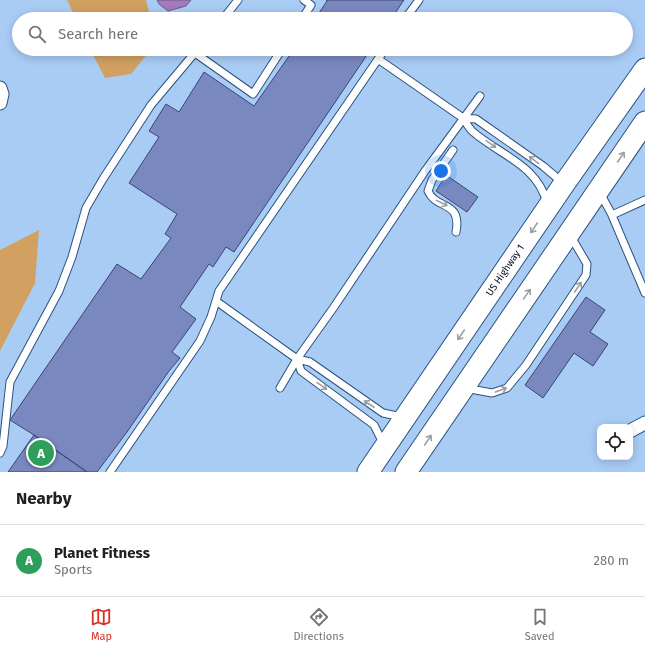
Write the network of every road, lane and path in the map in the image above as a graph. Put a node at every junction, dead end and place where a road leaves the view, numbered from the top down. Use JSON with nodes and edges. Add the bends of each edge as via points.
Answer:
{"nodes":[{"id":1,"x":238,"y":0,"type":"edge"},
{"id":2,"x":304,"y":0,"type":"edge"},
{"id":3,"x":419,"y":0,"type":"edge"},
{"id":4,"x":229,"y":12,"type":"edge"},
{"id":5,"x":306,"y":12,"type":"edge"},
{"id":6,"x":411,"y":12,"type":"edge"},
{"id":7,"x":193,"y":56,"type":"edge"},
{"id":8,"x":204,"y":56,"type":"edge"},
{"id":9,"x":277,"y":56,"type":"edge"},
{"id":10,"x":380,"y":56,"type":"edge"},
{"id":11,"x":378,"y":59,"type":"junction"},
{"id":12,"x":645,"y":69,"type":"edge"},
{"id":13,"x":0,"y":88,"type":"edge"},
{"id":14,"x":480,"y":96,"type":"dead end"},
{"id":15,"x":0,"y":103,"type":"edge"},
{"id":16,"x":463,"y":118,"type":"junction"},
{"id":17,"x":645,"y":122,"type":"edge"},
{"id":18,"x":597,"y":139,"type":"junction"},
{"id":19,"x":453,"y":150,"type":"dead end"},
{"id":20,"x":564,"y":184,"type":"junction"},
{"id":21,"x":598,"y":189,"type":"junction"},
{"id":22,"x":645,"y":200,"type":"edge"},
{"id":23,"x":548,"y":208,"type":"junction"},
{"id":24,"x":612,"y":215,"type":"junction"},
{"id":25,"x":456,"y":232,"type":"dead end"},
{"id":26,"x":569,"y":233,"type":"junction"},
{"id":27,"x":645,"y":293,"type":"edge"},
{"id":28,"x":216,"y":301,"type":"junction"},
{"id":29,"x":297,"y":359,"type":"junction"},
{"id":30,"x":280,"y":388,"type":"dead end"},
{"id":31,"x":463,"y":388,"type":"junction"},
{"id":32,"x":405,"y":418,"type":"junction"},
{"id":33,"x":645,"y":423,"type":"edge"},
{"id":34,"x":633,"y":429,"type":"edge"},
{"id":35,"x":385,"y":447,"type":"junction"},
{"id":36,"x":0,"y":453,"type":"edge"},
{"id":37,"x":110,"y":472,"type":"edge"},
{"id":38,"x":368,"y":472,"type":"edge"},
{"id":39,"x":406,"y":472,"type":"edge"}],
"edges":[{"from":1,"to":4,"type":"lane"},
{"from":2,"to":5,"type":"lane","via":[[311,5]]},
{"from":3,"to":6,"type":"lane"},
{"from":7,"to":36,"type":"lane","via":[[151,105],[86,208],[59,291],[10,382],[4,446]]},
{"from":8,"to":9,"type":"lane","via":[[253,94]]},
{"from":10,"to":11,"type":"lane"},
{"from":11,"to":16,"type":"lane"},
{"from":11,"to":28,"type":"lane","via":[[219,291]]},
{"from":12,"to":18,"type":"main road","name":"US Highway 1"},
{"from":13,"to":15,"type":"street"},
{"from":14,"to":16,"type":"lane"},
{"from":20,"to":16,"type":"lane","one_way":true,"via":[[543,166],[476,119]]},
{"from":16,"to":23,"type":"lane","one_way":true,"via":[[471,130],[526,168],[538,182]]},
{"from":16,"to":29,"type":"lane"},
{"from":21,"to":17,"type":"main road","one_way":true},
{"from":18,"to":20,"type":"main road","name":"US Highway 1"},
{"from":18,"to":21,"type":"main road","via":[[593,171]]},
{"from":19,"to":25,"type":"lane","one_way":true,"via":[[432,180],[428,191],[431,197],[452,209],[458,223]]},
{"from":20,"to":23,"type":"main road","name":"US Highway 1"},
{"from":20,"to":26,"type":"main road","via":[[569,192],[571,204]]},
{"from":21,"to":24,"type":"lane"},
{"from":21,"to":26,"type":"main road"},
{"from":22,"to":24,"type":"lane"},
{"from":23,"to":32,"type":"main road","name":"US Highway 1","one_way":true},
{"from":24,"to":27,"type":"lane"},
{"from":31,"to":26,"type":"main road","one_way":true},
{"from":31,"to":26,"type":"lane","one_way":true,"via":[[492,393],[507,388],[526,365],[586,275],[587,264]]},
{"from":28,"to":29,"type":"lane"},
{"from":28,"to":37,"type":"lane","via":[[200,341]]},
{"from":29,"to":30,"type":"lane"},
{"from":32,"to":29,"type":"lane","one_way":true,"via":[[383,413],[310,362]]},
{"from":29,"to":35,"type":"lane","one_way":true,"via":[[301,371],[374,425]]},
{"from":39,"to":31,"type":"main road","one_way":true},
{"from":32,"to":35,"type":"main road","name":"US Highway 1"},
{"from":33,"to":34,"type":"street"},
{"from":35,"to":38,"type":"main road","name":"US Highway 1"}]}
